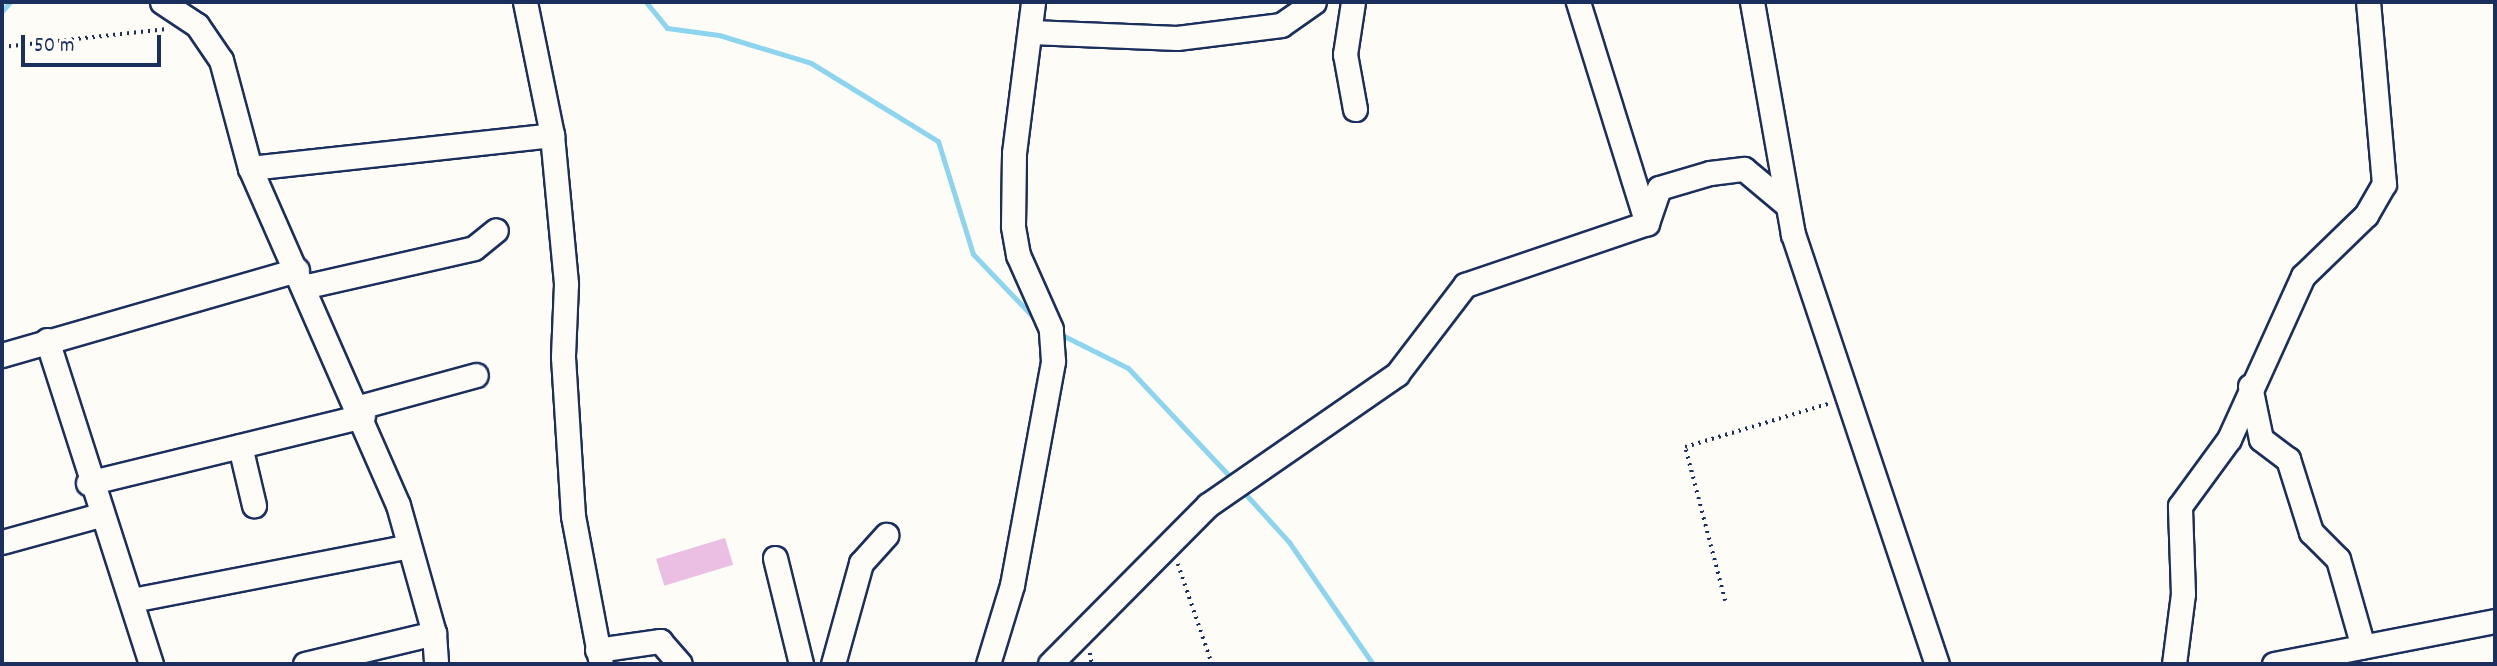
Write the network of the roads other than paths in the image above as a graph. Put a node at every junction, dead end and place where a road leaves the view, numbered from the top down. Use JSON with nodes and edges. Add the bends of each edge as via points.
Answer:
{"nodes":[{"id":1,"x":162,"y":2,"type":"edge"},
{"id":2,"x":525,"y":2,"type":"edge"},
{"id":3,"x":1033,"y":2,"type":"edge"},
{"id":4,"x":1314,"y":2,"type":"edge"},
{"id":5,"x":1353,"y":2,"type":"edge"},
{"id":6,"x":1578,"y":2,"type":"edge"},
{"id":7,"x":1752,"y":2,"type":"edge"},
{"id":8,"x":2368,"y":2,"type":"edge"},
{"id":9,"x":1031,"y":32,"type":"junction"},
{"id":10,"x":1355,"y":110,"type":"dead end"},
{"id":11,"x":552,"y":135,"type":"junction"},
{"id":12,"x":250,"y":168,"type":"junction"},
{"id":13,"x":1787,"y":205,"type":"junction"},
{"id":14,"x":1647,"y":223,"type":"junction"},
{"id":15,"x":496,"y":230,"type":"dead end"},
{"id":16,"x":300,"y":279,"type":"junction"},
{"id":17,"x":47,"y":340,"type":"junction"},
{"id":18,"x":2,"y":355,"type":"edge"},
{"id":19,"x":477,"y":375,"type":"dead end"},
{"id":20,"x":2249,"y":386,"type":"junction"},
{"id":21,"x":361,"y":412,"type":"junction"},
{"id":22,"x":240,"y":446,"type":"junction"},
{"id":23,"x":88,"y":483,"type":"junction"},
{"id":24,"x":254,"y":505,"type":"dead end"},
{"id":25,"x":100,"y":515,"type":"junction"},
{"id":26,"x":886,"y":535,"type":"dead end"},
{"id":27,"x":2,"y":542,"type":"edge"},
{"id":28,"x":410,"y":546,"type":"junction"},
{"id":29,"x":775,"y":558,"type":"dead end"},
{"id":30,"x":132,"y":600,"type":"junction"},
{"id":31,"x":2495,"y":621,"type":"edge"},
{"id":32,"x":434,"y":633,"type":"junction"},
{"id":33,"x":2363,"y":647,"type":"junction"},
{"id":34,"x":599,"y":657,"type":"edge"},
{"id":35,"x":2325,"y":661,"type":"edge"},
{"id":36,"x":151,"y":664,"type":"edge"},
{"id":37,"x":305,"y":664,"type":"edge"},
{"id":38,"x":436,"y":664,"type":"edge"},
{"id":39,"x":680,"y":664,"type":"edge"},
{"id":40,"x":801,"y":664,"type":"edge"},
{"id":41,"x":833,"y":664,"type":"edge"},
{"id":42,"x":988,"y":664,"type":"edge"},
{"id":43,"x":1050,"y":664,"type":"edge"},
{"id":44,"x":1937,"y":664,"type":"edge"},
{"id":45,"x":2174,"y":664,"type":"edge"},
{"id":46,"x":2274,"y":664,"type":"edge"}],
"edges":[{"from":1,"to":12,"type":"street","via":[[197,25],[221,60]]},
{"from":2,"to":11,"type":"street"},
{"from":3,"to":9,"type":"street"},
{"from":4,"to":9,"type":"street","via":[[1281,25],[1177,38]]},
{"from":5,"to":10,"type":"street","via":[[1345,54]]},
{"from":6,"to":14,"type":"street"},
{"from":7,"to":13,"type":"street"},
{"from":8,"to":20,"type":"street","via":[[2384,184],[2366,215],[2303,276]]},
{"from":9,"to":42,"type":"street","via":[[1014,153],[1013,226],[1018,255],[1051,329],[1053,362],[1012,585]]},
{"from":11,"to":12,"type":"street"},
{"from":11,"to":34,"type":"street","via":[[566,284],[563,370],[573,516]]},
{"from":12,"to":16,"type":"street"},
{"from":13,"to":14,"type":"street","via":[[1757,176],[1736,168],[1659,188]]},
{"from":13,"to":44,"type":"street","via":[[1846,399]]},
{"from":14,"to":43,"type":"street","via":[[1465,285],[1397,374],[1235,483],[1167,543]]},
{"from":15,"to":16,"type":"street","via":[[470,249]]},
{"from":16,"to":17,"type":"street"},
{"from":16,"to":21,"type":"street"},
{"from":17,"to":18,"type":"street"},
{"from":17,"to":23,"type":"street"},
{"from":19,"to":21,"type":"street"},
{"from":20,"to":33,"type":"street","via":[[2261,439],[2288,459],[2311,532],[2338,559]]},
{"from":20,"to":45,"type":"street","via":[[2222,452],[2196,480],[2177,516],[2183,594]]},
{"from":21,"to":22,"type":"street"},
{"from":21,"to":28,"type":"street"},
{"from":22,"to":23,"type":"street"},
{"from":22,"to":24,"type":"street"},
{"from":23,"to":25,"type":"street"},
{"from":25,"to":27,"type":"street"},
{"from":25,"to":30,"type":"street"},
{"from":26,"to":41,"type":"street","via":[[862,563]]},
{"from":28,"to":30,"type":"street"},
{"from":28,"to":32,"type":"street"},
{"from":29,"to":40,"type":"street"},
{"from":30,"to":36,"type":"street"},
{"from":31,"to":33,"type":"street"},
{"from":32,"to":37,"type":"street"},
{"from":32,"to":38,"type":"street"},
{"from":33,"to":35,"type":"street"},
{"from":34,"to":39,"type":"street","via":[[660,641]]},
{"from":35,"to":46,"type":"street"}]}
